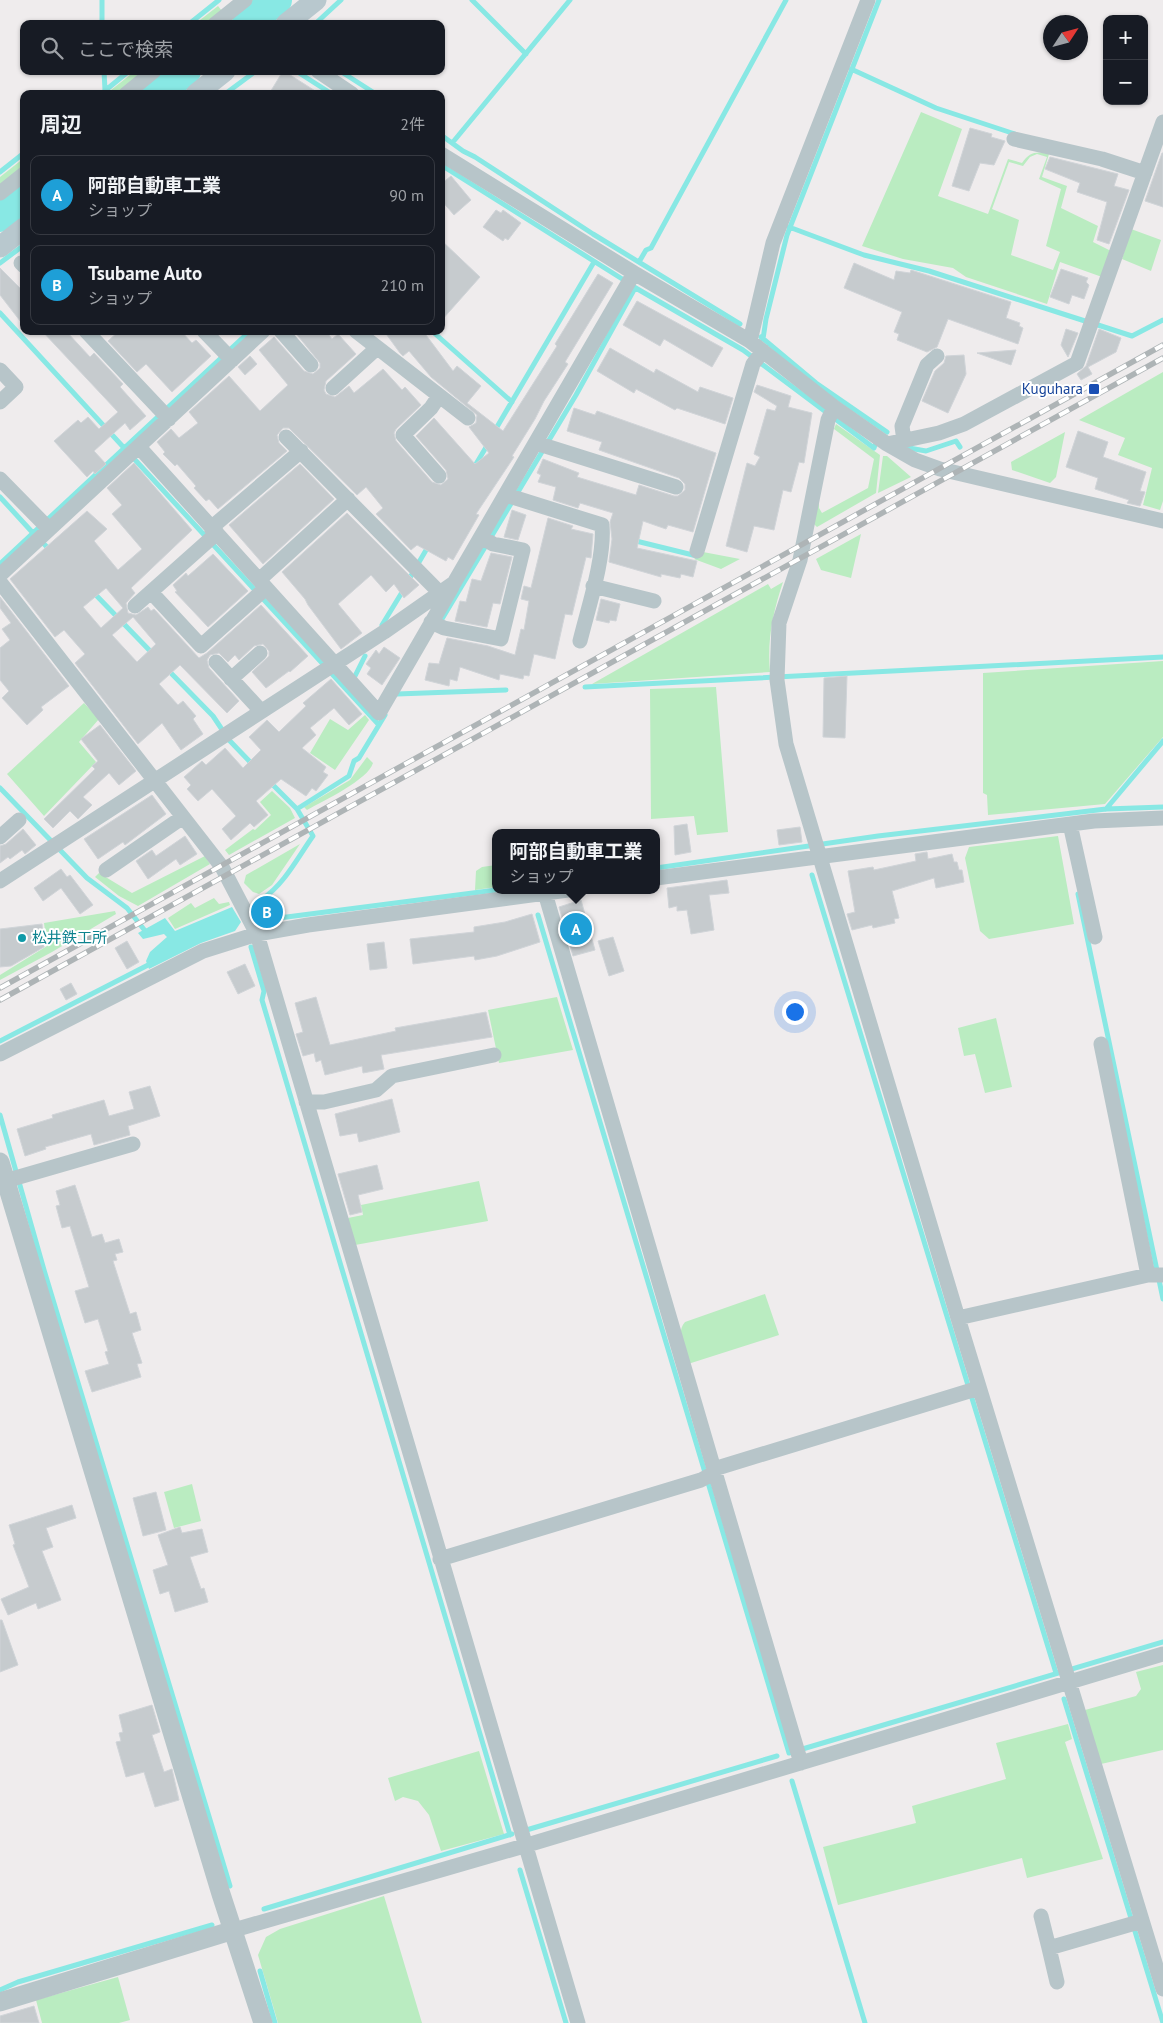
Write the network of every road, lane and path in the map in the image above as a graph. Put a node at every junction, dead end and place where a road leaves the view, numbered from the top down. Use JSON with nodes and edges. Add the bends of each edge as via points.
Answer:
{"nodes":[{"id":1,"x":245,"y":0,"type":"edge"},
{"id":2,"x":316,"y":0,"type":"edge"},
{"id":3,"x":868,"y":0,"type":"edge"},
{"id":4,"x":220,"y":20,"type":"edge"},
{"id":5,"x":291,"y":20,"type":"edge"},
{"id":6,"x":149,"y":75,"type":"edge"},
{"id":7,"x":220,"y":75,"type":"edge"},
{"id":8,"x":324,"y":75,"type":"edge"},
{"id":9,"x":131,"y":90,"type":"edge"},
{"id":10,"x":201,"y":90,"type":"edge"},
{"id":11,"x":346,"y":90,"type":"edge"},
{"id":12,"x":1163,"y":122,"type":"edge"},
{"id":13,"x":1014,"y":139,"type":"dead end"},
{"id":14,"x":445,"y":164,"type":"edge"},
{"id":15,"x":1145,"y":173,"type":"junction"},
{"id":16,"x":20,"y":177,"type":"edge"},
{"id":17,"x":0,"y":193,"type":"edge"},
{"id":18,"x":20,"y":231,"type":"edge"},
{"id":19,"x":0,"y":247,"type":"edge"},
{"id":20,"x":630,"y":280,"type":"junction"},
{"id":21,"x":90,"y":335,"type":"edge"},
{"id":22,"x":208,"y":335,"type":"edge"},
{"id":23,"x":257,"y":335,"type":"edge"},
{"id":24,"x":285,"y":335,"type":"edge"},
{"id":25,"x":361,"y":335,"type":"edge"},
{"id":26,"x":750,"y":341,"type":"junction"},
{"id":27,"x":377,"y":348,"type":"junction"},
{"id":28,"x":228,"y":355,"type":"junction"},
{"id":29,"x":937,"y":356,"type":"dead end"},
{"id":30,"x":758,"y":357,"type":"junction"},
{"id":31,"x":311,"y":365,"type":"dead end"},
{"id":32,"x":0,"y":370,"type":"edge"},
{"id":33,"x":333,"y":388,"type":"dead end"},
{"id":34,"x":439,"y":396,"type":"junction"},
{"id":35,"x":0,"y":402,"type":"edge"},
{"id":36,"x":831,"y":413,"type":"junction"},
{"id":37,"x":165,"y":414,"type":"junction"},
{"id":38,"x":468,"y":418,"type":"dead end"},
{"id":39,"x":286,"y":437,"type":"dead end"},
{"id":40,"x":904,"y":441,"type":"junction"},
{"id":41,"x":887,"y":444,"type":"junction"},
{"id":42,"x":542,"y":445,"type":"junction"},
{"id":43,"x":134,"y":451,"type":"junction"},
{"id":44,"x":301,"y":451,"type":"junction"},
{"id":45,"x":439,"y":476,"type":"dead end"},
{"id":46,"x":0,"y":479,"type":"edge"},
{"id":47,"x":676,"y":487,"type":"dead end"},
{"id":48,"x":511,"y":497,"type":"junction"},
{"id":49,"x":348,"y":499,"type":"junction"},
{"id":50,"x":1163,"y":521,"type":"edge"},
{"id":51,"x":43,"y":530,"type":"junction"},
{"id":52,"x":212,"y":535,"type":"junction"},
{"id":53,"x":486,"y":540,"type":"junction"},
{"id":54,"x":697,"y":551,"type":"dead end"},
{"id":55,"x":0,"y":575,"type":"edge"},
{"id":56,"x":0,"y":582,"type":"edge"},
{"id":57,"x":454,"y":583,"type":"junction"},
{"id":58,"x":593,"y":586,"type":"junction"},
{"id":59,"x":260,"y":589,"type":"junction"},
{"id":60,"x":151,"y":592,"type":"junction"},
{"id":61,"x":440,"y":593,"type":"junction"},
{"id":62,"x":654,"y":601,"type":"dead end"},
{"id":63,"x":135,"y":606,"type":"dead end"},
{"id":64,"x":436,"y":625,"type":"junction"},
{"id":65,"x":580,"y":641,"type":"dead end"},
{"id":66,"x":260,"y":653,"type":"dead end"},
{"id":67,"x":216,"y":662,"type":"dead end"},
{"id":68,"x":330,"y":667,"type":"junction"},
{"id":69,"x":231,"y":679,"type":"junction"},
{"id":70,"x":262,"y":711,"type":"junction"},
{"id":71,"x":154,"y":780,"type":"junction"},
{"id":72,"x":183,"y":817,"type":"junction"},
{"id":73,"x":1163,"y":818,"type":"edge"},
{"id":74,"x":19,"y":820,"type":"dead end"},
{"id":75,"x":1070,"y":824,"type":"junction"},
{"id":76,"x":0,"y":837,"type":"edge"},
{"id":77,"x":816,"y":849,"type":"junction"},
{"id":78,"x":106,"y":870,"type":"dead end"},
{"id":79,"x":660,"y":877,"type":"edge"},
{"id":80,"x":0,"y":881,"type":"edge"},
{"id":81,"x":539,"y":894,"type":"edge"},
{"id":82,"x":546,"y":894,"type":"edge"},
{"id":83,"x":257,"y":934,"type":"junction"},
{"id":84,"x":1095,"y":937,"type":"dead end"},
{"id":85,"x":1101,"y":1044,"type":"dead end"},
{"id":86,"x":0,"y":1054,"type":"edge"},
{"id":87,"x":494,"y":1054,"type":"dead end"},
{"id":88,"x":306,"y":1102,"type":"junction"},
{"id":89,"x":133,"y":1144,"type":"dead end"},
{"id":90,"x":0,"y":1162,"type":"edge"},
{"id":91,"x":13,"y":1179,"type":"junction"},
{"id":92,"x":1154,"y":1275,"type":"edge"},
{"id":93,"x":958,"y":1318,"type":"junction"},
{"id":94,"x":972,"y":1390,"type":"junction"},
{"id":95,"x":709,"y":1474,"type":"junction"},
{"id":96,"x":440,"y":1559,"type":"junction"},
{"id":97,"x":1163,"y":1654,"type":"edge"},
{"id":98,"x":1067,"y":1674,"type":"junction"},
{"id":99,"x":798,"y":1754,"type":"junction"},
{"id":100,"x":522,"y":1838,"type":"junction"},
{"id":101,"x":1041,"y":1916,"type":"dead end"},
{"id":102,"x":1142,"y":1921,"type":"junction"},
{"id":103,"x":234,"y":1930,"type":"junction"},
{"id":104,"x":1049,"y":1948,"type":"junction"},
{"id":105,"x":1057,"y":1982,"type":"dead end"},
{"id":106,"x":1163,"y":1989,"type":"edge"},
{"id":107,"x":0,"y":2002,"type":"edge"},
{"id":108,"x":263,"y":2023,"type":"edge"},
{"id":109,"x":578,"y":2023,"type":"edge"}],
"edges":[{"from":1,"to":4,"type":"street"},
{"from":2,"to":5,"type":"main road"},
{"from":3,"to":26,"type":"street","via":[[774,243]]},
{"from":6,"to":9,"type":"street"},
{"from":7,"to":10,"type":"main road"},
{"from":8,"to":11,"type":"street"},
{"from":12,"to":15,"type":"street"},
{"from":13,"to":15,"type":"street","via":[[1102,159]]},
{"from":14,"to":20,"type":"street"},
{"from":15,"to":40,"type":"street","via":[[1077,363],[964,424]]},
{"from":16,"to":17,"type":"street"},
{"from":18,"to":19,"type":"main road"},
{"from":20,"to":26,"type":"street"},
{"from":20,"to":42,"type":"street"},
{"from":21,"to":37,"type":"street"},
{"from":22,"to":28,"type":"street"},
{"from":23,"to":28,"type":"street"},
{"from":24,"to":31,"type":"street"},
{"from":25,"to":27,"type":"street"},
{"from":26,"to":30,"type":"street"},
{"from":27,"to":33,"type":"street"},
{"from":27,"to":34,"type":"street"},
{"from":28,"to":37,"type":"street"},
{"from":29,"to":40,"type":"street","via":[[927,365],[902,426]]},
{"from":30,"to":36,"type":"street"},
{"from":30,"to":54,"type":"street"},
{"from":32,"to":35,"type":"street","via":[[16,387]]},
{"from":34,"to":38,"type":"street"},
{"from":34,"to":45,"type":"street","via":[[403,434]]},
{"from":36,"to":41,"type":"street"},
{"from":36,"to":77,"type":"street","via":[[800,560],[779,623],[777,676],[786,744]]},
{"from":37,"to":43,"type":"street"},
{"from":39,"to":44,"type":"street"},
{"from":40,"to":41,"type":"street"},
{"from":41,"to":50,"type":"street","via":[[915,460],[940,469]]},
{"from":42,"to":47,"type":"street"},
{"from":42,"to":48,"type":"street"},
{"from":43,"to":51,"type":"street"},
{"from":43,"to":52,"type":"street"},
{"from":44,"to":49,"type":"street"},
{"from":44,"to":52,"type":"street"},
{"from":46,"to":51,"type":"street"},
{"from":48,"to":53,"type":"street"},
{"from":48,"to":58,"type":"street","via":[[602,525]]},
{"from":49,"to":59,"type":"street"},
{"from":49,"to":61,"type":"street"},
{"from":51,"to":55,"type":"street"},
{"from":52,"to":59,"type":"street"},
{"from":52,"to":60,"type":"street"},
{"from":53,"to":57,"type":"street"},
{"from":53,"to":64,"type":"street","via":[[523,550],[501,639]]},
{"from":56,"to":71,"type":"street"},
{"from":57,"to":61,"type":"street"},
{"from":57,"to":64,"type":"street"},
{"from":58,"to":62,"type":"street"},
{"from":58,"to":65,"type":"street"},
{"from":59,"to":60,"type":"street","via":[[201,646]]},
{"from":59,"to":68,"type":"street"},
{"from":60,"to":63,"type":"street"},
{"from":61,"to":68,"type":"street"},
{"from":64,"to":68,"type":"street","via":[[379,713],[351,682]]},
{"from":66,"to":69,"type":"street"},
{"from":67,"to":69,"type":"street"},
{"from":68,"to":70,"type":"street"},
{"from":69,"to":70,"type":"street"},
{"from":70,"to":71,"type":"street"},
{"from":71,"to":72,"type":"street"},
{"from":71,"to":80,"type":"street"},
{"from":72,"to":78,"type":"street"},
{"from":72,"to":83,"type":"street","via":[[222,867]]},
{"from":73,"to":75,"type":"street"},
{"from":74,"to":76,"type":"street"},
{"from":75,"to":77,"type":"street"},
{"from":75,"to":84,"type":"street"},
{"from":77,"to":79,"type":"street"},
{"from":77,"to":93,"type":"street"},
{"from":81,"to":83,"type":"street"},
{"from":82,"to":95,"type":"street"},
{"from":83,"to":86,"type":"street","via":[[203,951]]},
{"from":83,"to":88,"type":"street"},
{"from":85,"to":92,"type":"street"},
{"from":87,"to":88,"type":"street","via":[[392,1076],[376,1090],[324,1102]]},
{"from":88,"to":96,"type":"street"},
{"from":89,"to":91,"type":"street"},
{"from":90,"to":91,"type":"street"},
{"from":91,"to":103,"type":"street"},
{"from":92,"to":93,"type":"street"},
{"from":93,"to":94,"type":"street"},
{"from":94,"to":95,"type":"street"},
{"from":94,"to":98,"type":"street"},
{"from":95,"to":96,"type":"street"},
{"from":95,"to":99,"type":"street"},
{"from":96,"to":100,"type":"street"},
{"from":97,"to":98,"type":"street"},
{"from":98,"to":99,"type":"street"},
{"from":98,"to":102,"type":"street"},
{"from":99,"to":100,"type":"street"},
{"from":100,"to":103,"type":"street"},
{"from":100,"to":109,"type":"street"},
{"from":101,"to":104,"type":"street"},
{"from":102,"to":104,"type":"street"},
{"from":102,"to":106,"type":"street"},
{"from":103,"to":107,"type":"street"},
{"from":103,"to":108,"type":"street"},
{"from":104,"to":105,"type":"street"}]}
